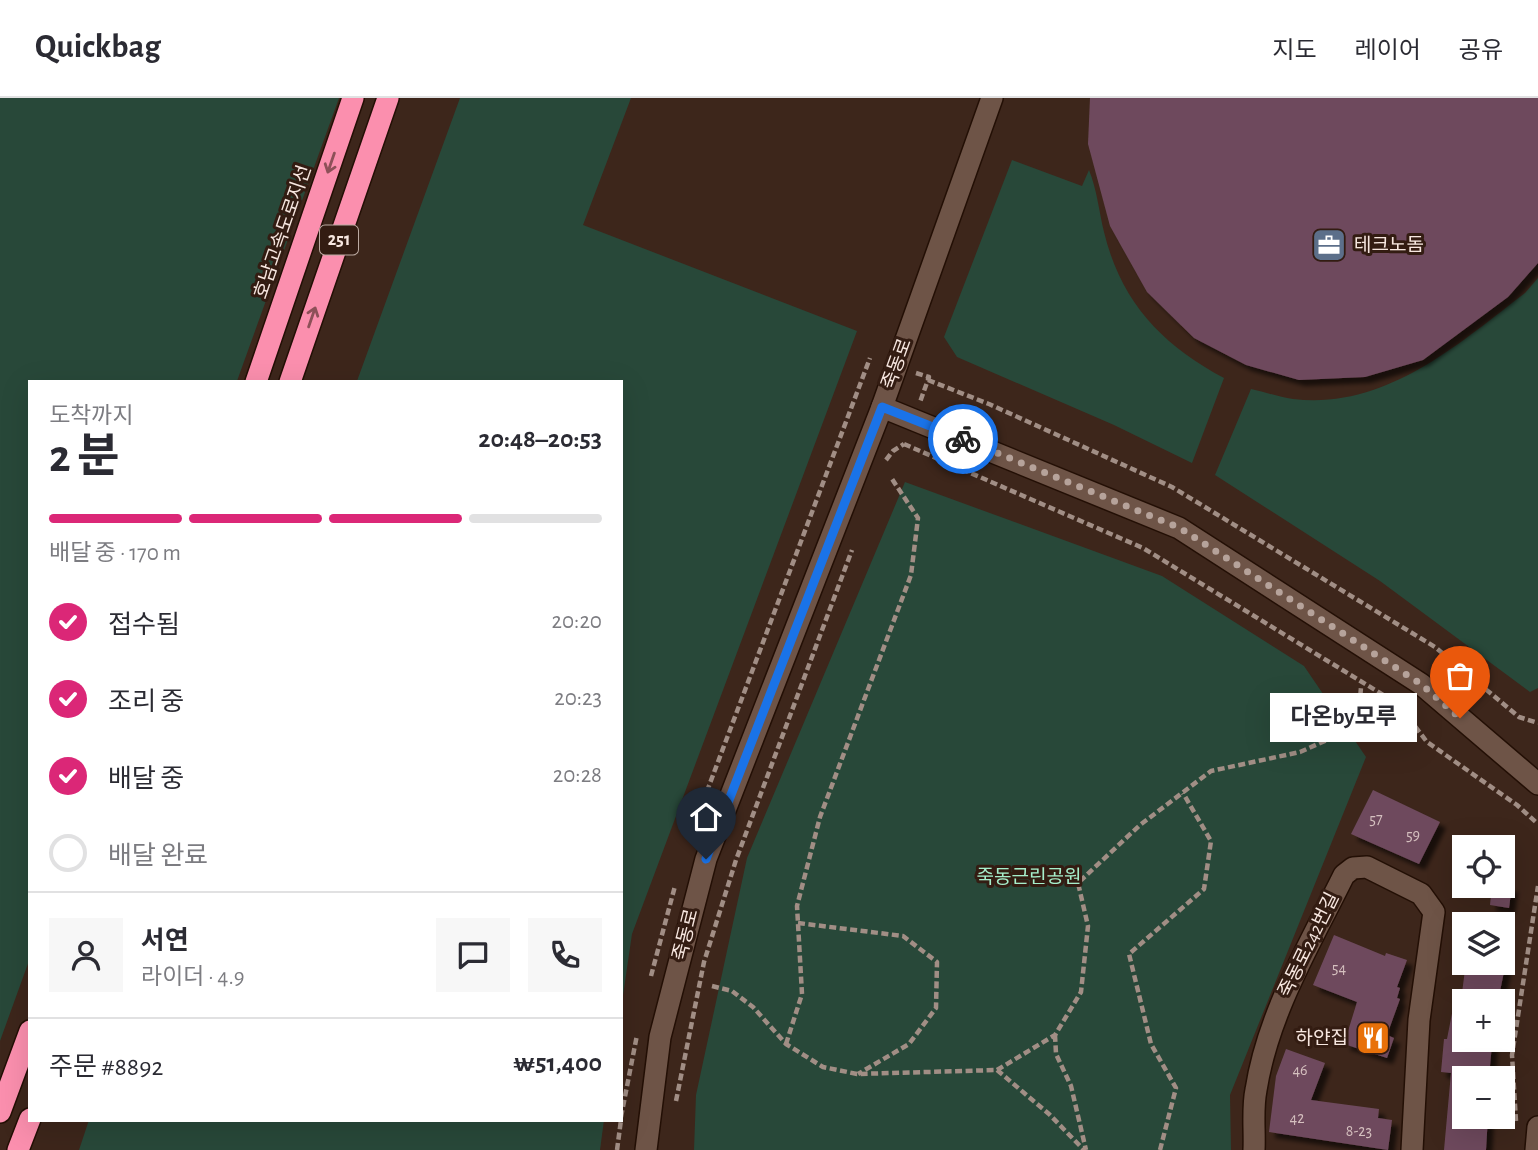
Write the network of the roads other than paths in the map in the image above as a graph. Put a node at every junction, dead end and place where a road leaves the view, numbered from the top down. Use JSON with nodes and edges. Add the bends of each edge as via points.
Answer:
{"nodes":[{"id":1,"x":353,"y":98,"type":"edge"},
{"id":2,"x":388,"y":98,"type":"edge"},
{"id":3,"x":992,"y":98,"type":"edge"},
{"id":4,"x":257,"y":380,"type":"edge"},
{"id":5,"x":291,"y":380,"type":"edge"},
{"id":6,"x":882,"y":407,"type":"junction"},
{"id":7,"x":1538,"y":784,"type":"edge"},
{"id":8,"x":28,"y":1036,"type":"edge"},
{"id":9,"x":0,"y":1112,"type":"edge"},
{"id":10,"x":29,"y":1122,"type":"edge"},
{"id":11,"x":1538,"y":1127,"type":"edge"},
{"id":12,"x":18,"y":1150,"type":"edge"},
{"id":13,"x":646,"y":1150,"type":"edge"},
{"id":14,"x":1254,"y":1150,"type":"edge"},
{"id":15,"x":1412,"y":1150,"type":"edge"},
{"id":16,"x":1536,"y":1150,"type":"edge"}],
"edges":[{"from":1,"to":4,"type":"highway","name":"호남고속도로지선","number":"251","one_way":true},
{"from":5,"to":2,"type":"highway","number":"251","one_way":true},
{"from":3,"to":6,"type":"street","name":"죽동로"},
{"from":6,"to":7,"type":"street","via":[[1180,528],[1421,684]]},
{"from":6,"to":13,"type":"street","name":"죽동로","via":[[706,859],[660,1037]]},
{"from":8,"to":9,"type":"highway"},
{"from":10,"to":12,"type":"highway"},
{"from":11,"to":16,"type":"street"},
{"from":14,"to":15,"type":"street","name":"죽동로242번길","via":[[1255,1093],[1280,1004],[1343,875],[1367,867],[1421,894],[1434,912],[1419,1020]]}]}
